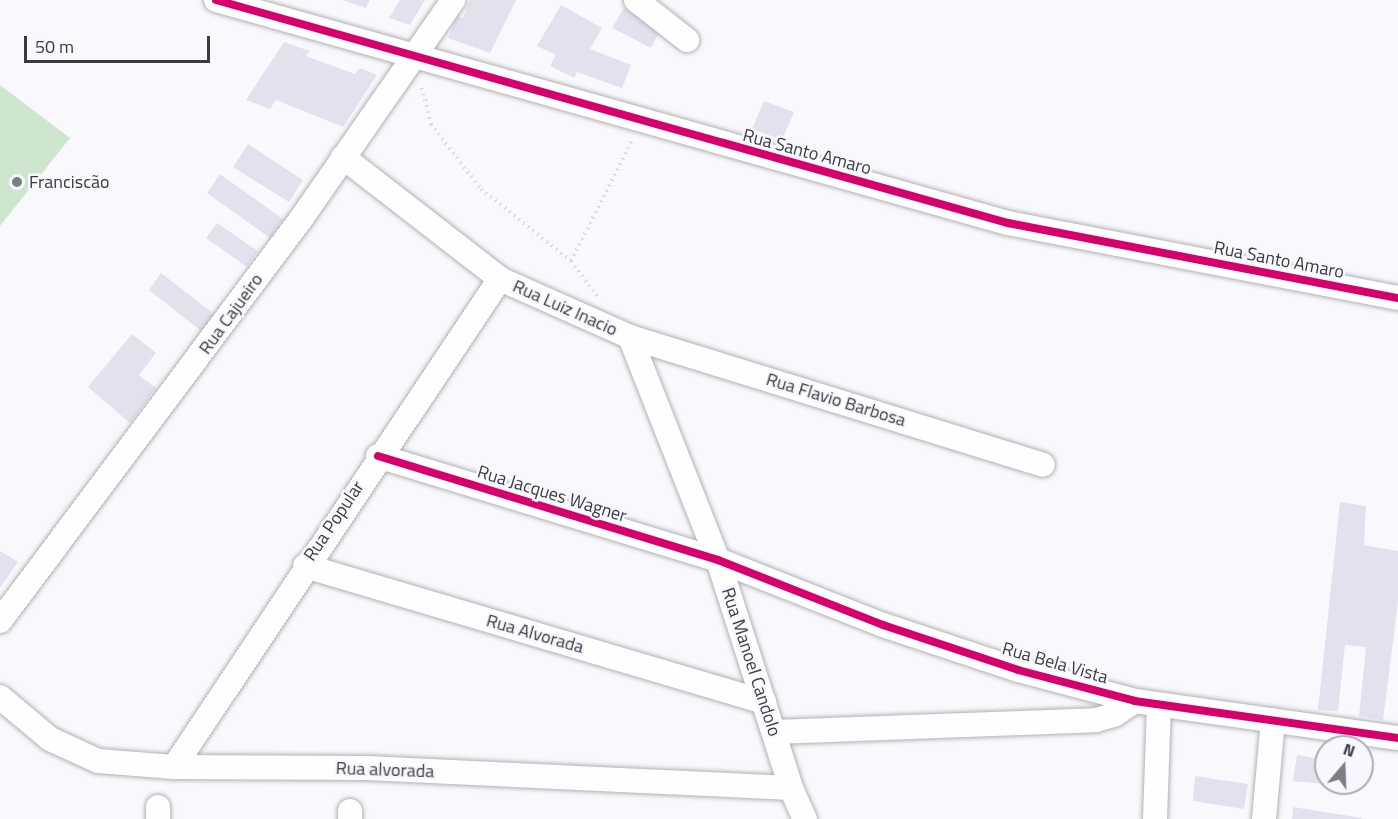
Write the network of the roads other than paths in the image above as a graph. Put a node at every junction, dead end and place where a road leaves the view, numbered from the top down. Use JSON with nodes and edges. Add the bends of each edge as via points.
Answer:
{"nodes":[{"id":1,"x":453,"y":0,"type":"edge"},
{"id":2,"x":636,"y":0,"type":"edge"},
{"id":3,"x":232,"y":2,"type":"edge"},
{"id":4,"x":687,"y":40,"type":"dead end"},
{"id":5,"x":413,"y":53,"type":"junction"},
{"id":6,"x":343,"y":157,"type":"junction"},
{"id":7,"x":500,"y":279,"type":"junction"},
{"id":8,"x":1398,"y":298,"type":"edge"},
{"id":9,"x":630,"y":337,"type":"junction"},
{"id":10,"x":378,"y":456,"type":"junction"},
{"id":11,"x":1042,"y":465,"type":"dead end"},
{"id":12,"x":718,"y":560,"type":"junction"},
{"id":13,"x":304,"y":566,"type":"junction"},
{"id":14,"x":0,"y":621,"type":"edge"},
{"id":15,"x":0,"y":697,"type":"edge"},
{"id":16,"x":1135,"y":701,"type":"junction"},
{"id":17,"x":764,"y":702,"type":"junction"},
{"id":18,"x":1159,"y":705,"type":"junction"},
{"id":19,"x":1273,"y":720,"type":"junction"},
{"id":20,"x":774,"y":732,"type":"junction"},
{"id":21,"x":1398,"y":738,"type":"edge"},
{"id":22,"x":174,"y":767,"type":"junction"},
{"id":23,"x":791,"y":788,"type":"junction"},
{"id":24,"x":805,"y":819,"type":"edge"},
{"id":25,"x":1155,"y":819,"type":"edge"},
{"id":26,"x":1264,"y":819,"type":"edge"}],
"edges":[{"from":1,"to":5,"type":"street","name":"Rua Cajueiro"},
{"from":2,"to":4,"type":"street"},
{"from":3,"to":5,"type":"street","name":"Rua Santo Amaro"},
{"from":5,"to":6,"type":"street","name":"Rua Cajueiro"},
{"from":5,"to":8,"type":"street","name":"Rua Santo Amaro","via":[[642,122],[1008,223]]},
{"from":6,"to":7,"type":"street","name":"Rua Luiz Inacio"},
{"from":6,"to":14,"type":"street","name":"Rua Cajueiro","via":[[202,353]]},
{"from":7,"to":9,"type":"street","name":"Rua Luiz Inacio"},
{"from":7,"to":10,"type":"street","name":"Rua Popular"},
{"from":9,"to":11,"type":"street","name":"Rua Flavio Barbosa"},
{"from":9,"to":12,"type":"street","name":"Rua Manoel Candolo"},
{"from":10,"to":12,"type":"street","name":"Rua Jacques Wagner"},
{"from":10,"to":13,"type":"street","name":"Rua Popular"},
{"from":12,"to":16,"type":"street","name":"Rua Bela Vista","via":[[883,625],[1018,670]]},
{"from":12,"to":17,"type":"street","name":"Rua Manoel Candolo"},
{"from":13,"to":17,"type":"street","name":"Rua Alvorada"},
{"from":13,"to":22,"type":"street","name":"Rua Popular"},
{"from":15,"to":22,"type":"street","name":"Rua alvorada","via":[[50,739],[78,755],[98,761]]},
{"from":16,"to":18,"type":"street","name":"Rua Bela Vista"},
{"from":16,"to":20,"type":"street","via":[[1114,716],[1096,720]]},
{"from":17,"to":20,"type":"street","name":"Rua Manoel Candolo"},
{"from":18,"to":19,"type":"street","name":"Rua Bela Vista"},
{"from":18,"to":25,"type":"street"},
{"from":19,"to":21,"type":"street","name":"Rua Bela Vista"},
{"from":19,"to":26,"type":"street"},
{"from":20,"to":23,"type":"street","name":"Rua Manoel Candolo"},
{"from":22,"to":23,"type":"street","name":"Rua alvorada","via":[[367,768]]},
{"from":23,"to":24,"type":"street","name":"Rua Manoel Candolo"}]}
